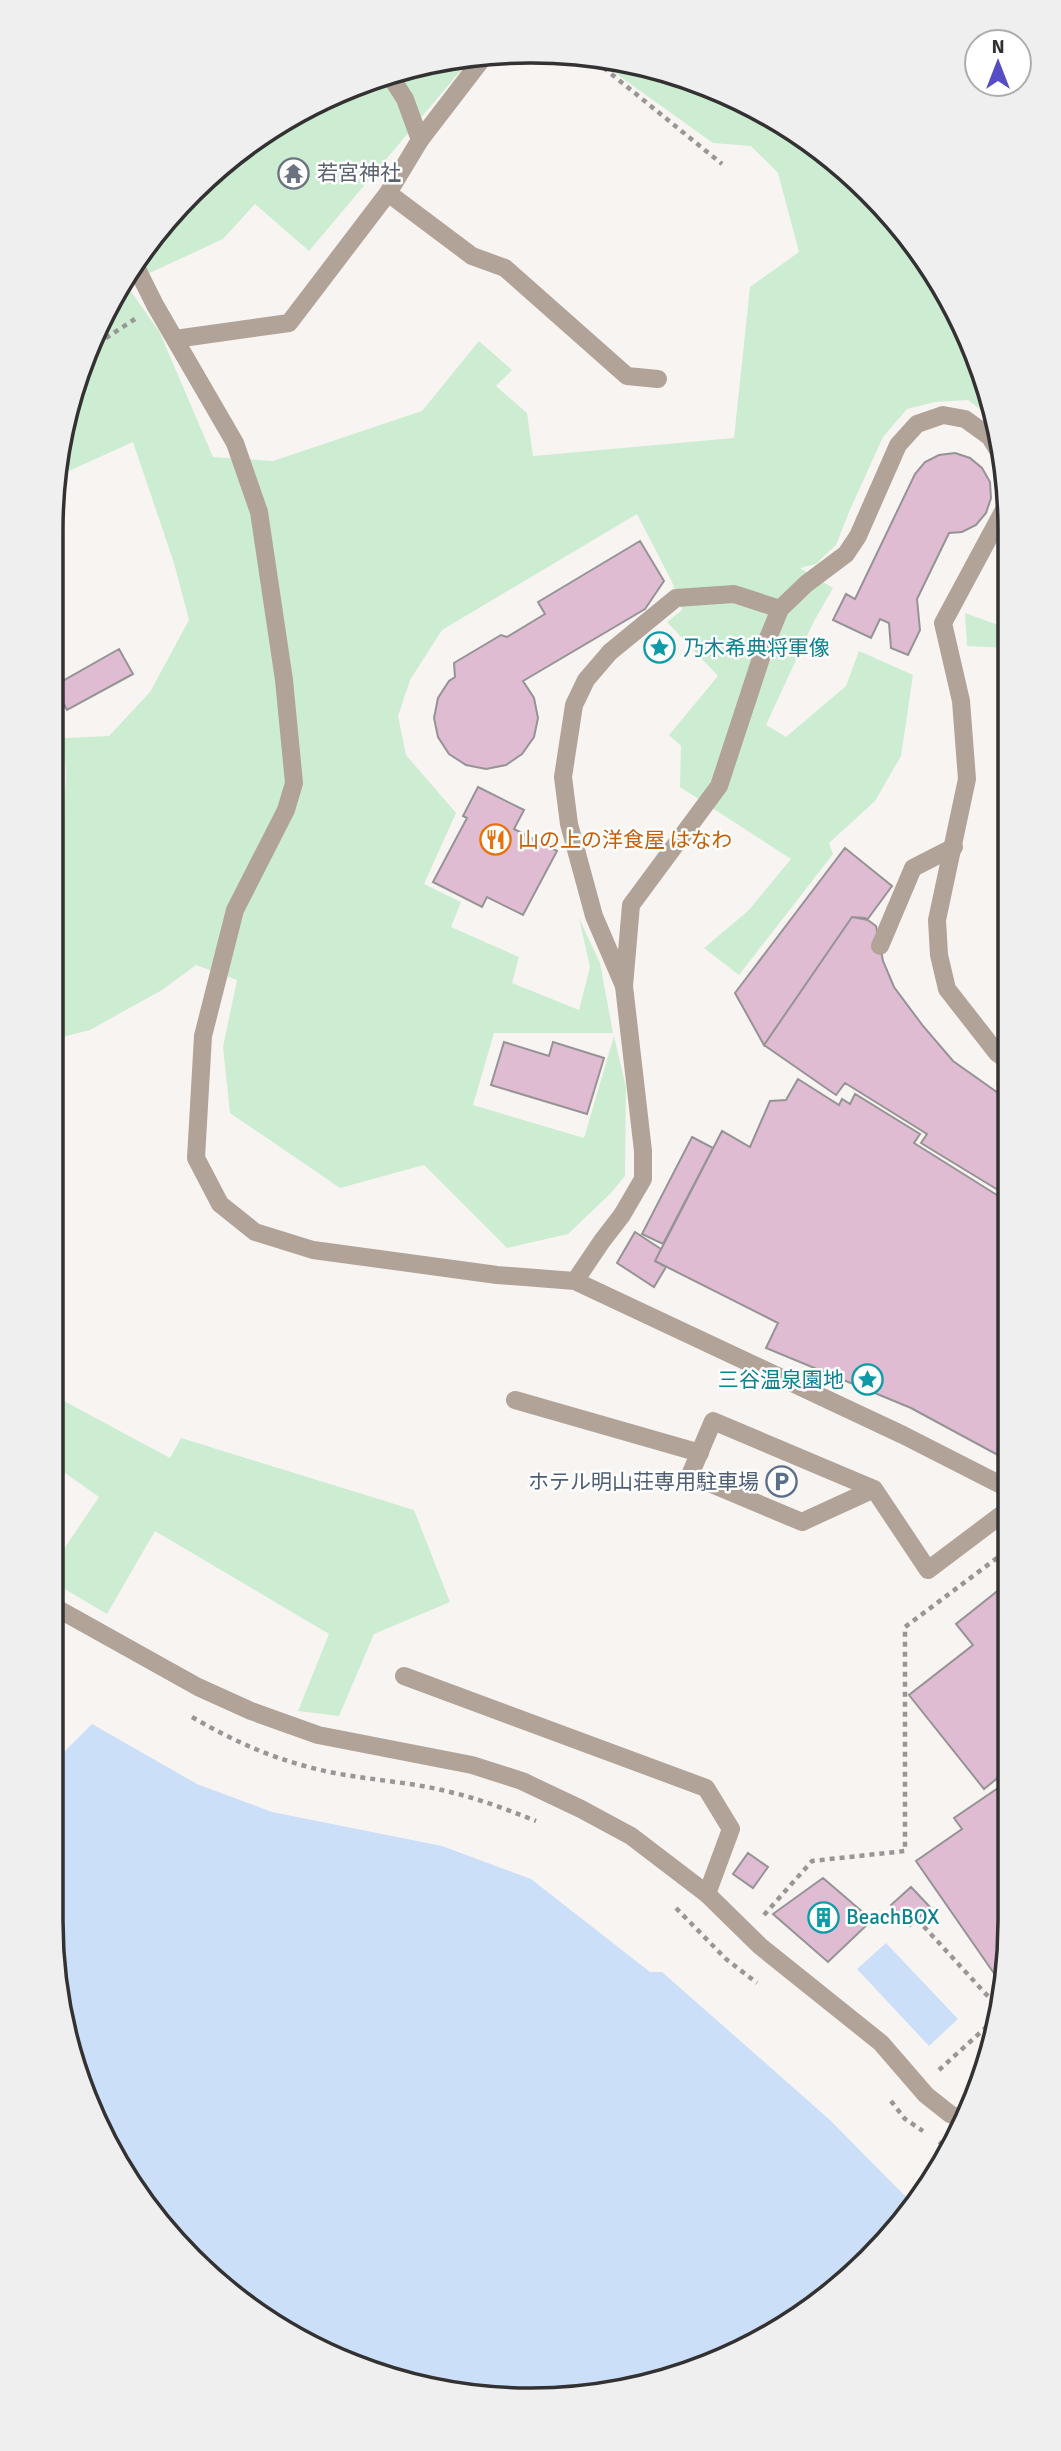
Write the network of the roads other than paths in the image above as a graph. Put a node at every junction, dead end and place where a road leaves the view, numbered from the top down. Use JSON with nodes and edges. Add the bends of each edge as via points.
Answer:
{"nodes":[{"id":1,"x":477,"y":66,"type":"edge"},
{"id":2,"x":395,"y":83,"type":"edge"},
{"id":3,"x":420,"y":140,"type":"junction"},
{"id":4,"x":388,"y":194,"type":"junction"},
{"id":5,"x":140,"y":275,"type":"edge"},
{"id":6,"x":175,"y":339,"type":"junction"},
{"id":7,"x":658,"y":379,"type":"dead end"},
{"id":8,"x":988,"y":436,"type":"edge"},
{"id":9,"x":998,"y":521,"type":"edge"},
{"id":10,"x":780,"y":610,"type":"junction"},
{"id":11,"x":954,"y":846,"type":"junction"},
{"id":12,"x":880,"y":946,"type":"dead end"},
{"id":13,"x":624,"y":986,"type":"junction"},
{"id":14,"x":998,"y":1054,"type":"edge"},
{"id":15,"x":575,"y":1281,"type":"junction"},
{"id":16,"x":515,"y":1400,"type":"dead end"},
{"id":17,"x":700,"y":1453,"type":"junction"},
{"id":18,"x":998,"y":1484,"type":"edge"},
{"id":19,"x":874,"y":1489,"type":"junction"},
{"id":20,"x":998,"y":1517,"type":"edge"},
{"id":21,"x":63,"y":1612,"type":"edge"},
{"id":22,"x":404,"y":1676,"type":"dead end"},
{"id":23,"x":707,"y":1894,"type":"junction"},
{"id":24,"x":955,"y":2116,"type":"edge"}],
"edges":[{"from":1,"to":3,"type":"street"},
{"from":2,"to":3,"type":"street"},
{"from":3,"to":4,"type":"street"},
{"from":4,"to":6,"type":"street","via":[[289,323]]},
{"from":4,"to":7,"type":"street","via":[[472,256],[505,268],[628,376]]},
{"from":5,"to":6,"type":"street"},
{"from":6,"to":15,"type":"street","via":[[235,443],[259,512],[294,783],[286,810],[235,910],[203,1036],[196,1158],[219,1204],[256,1232],[313,1250]]},
{"from":8,"to":10,"type":"street","via":[[965,419],[943,415],[917,424],[898,445],[846,554]]},
{"from":9,"to":11,"type":"street","via":[[943,623],[961,701],[967,779]]},
{"from":10,"to":13,"type":"street","via":[[719,786],[631,905]]},
{"from":10,"to":13,"type":"street","via":[[734,594],[676,598],[610,652],[586,680],[574,705],[563,777],[569,824],[594,916]]},
{"from":11,"to":12,"type":"street","via":[[913,868]]},
{"from":11,"to":14,"type":"street","via":[[937,920],[939,955],[947,989]]},
{"from":13,"to":15,"type":"street","via":[[643,1179]]},
{"from":15,"to":18,"type":"street"},
{"from":16,"to":17,"type":"street"},
{"from":17,"to":19,"type":"street","via":[[713,1421]]},
{"from":17,"to":19,"type":"street","via":[[690,1475],[802,1522]]},
{"from":19,"to":20,"type":"street","via":[[928,1570]]},
{"from":21,"to":23,"type":"street","via":[[198,1687],[251,1711],[318,1735],[472,1765],[522,1781],[631,1836]]},
{"from":22,"to":23,"type":"street","via":[[706,1788],[731,1829]]},
{"from":23,"to":24,"type":"street","via":[[748,1934],[881,2043],[920,2087]]}]}
